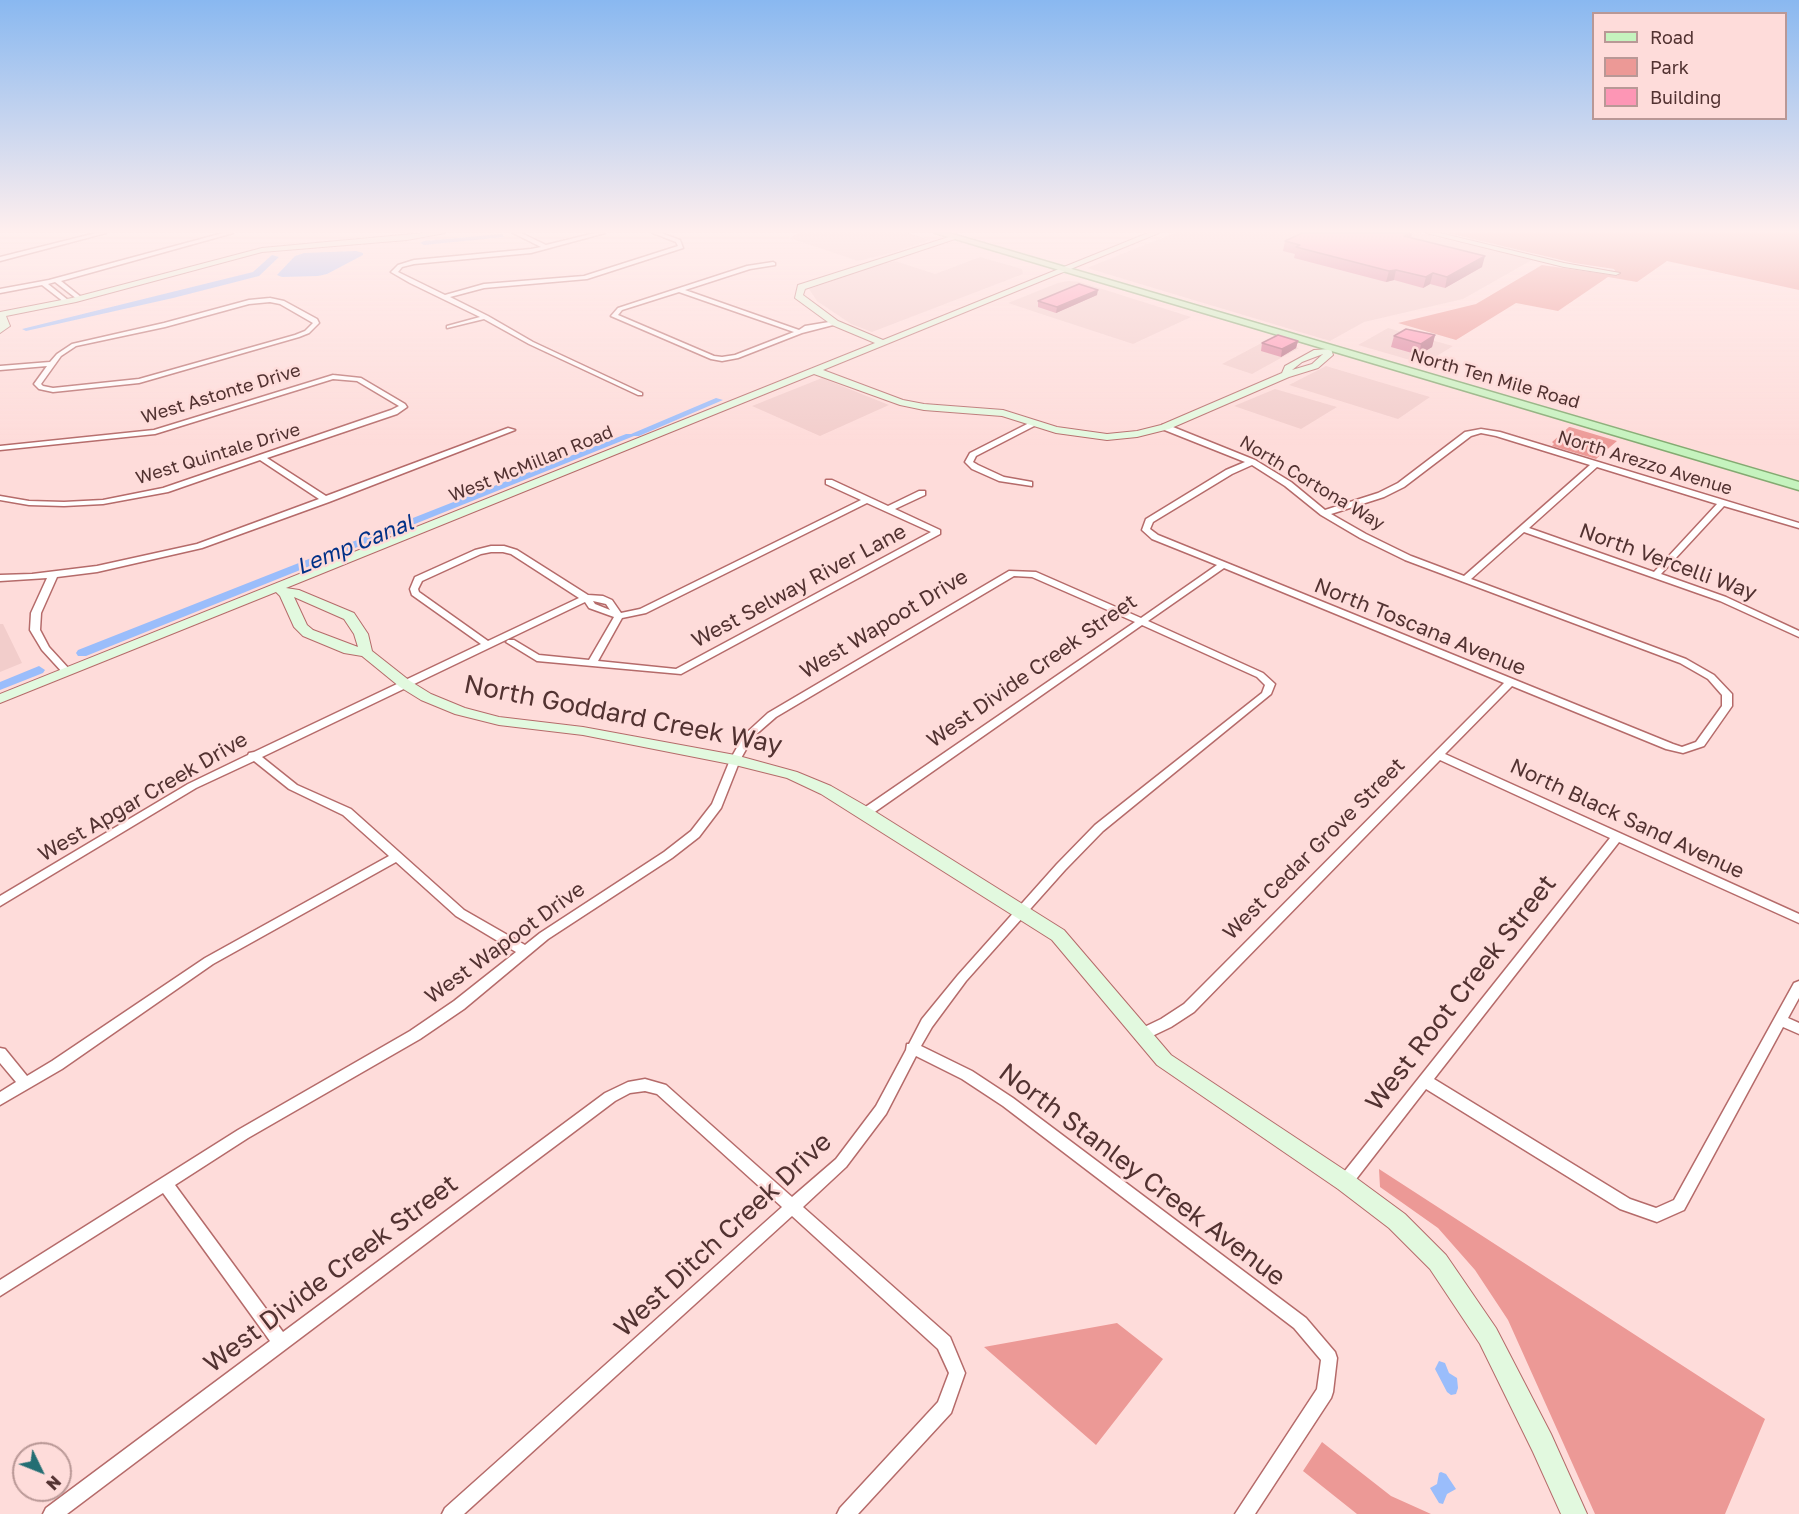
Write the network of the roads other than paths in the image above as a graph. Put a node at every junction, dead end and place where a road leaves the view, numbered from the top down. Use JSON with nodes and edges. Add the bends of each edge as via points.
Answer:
{"nodes":[{"id":1,"x":53,"y":304,"type":"edge"},
{"id":2,"x":243,"y":304,"type":"edge"},
{"id":3,"x":285,"y":304,"type":"edge"},
{"id":4,"x":458,"y":304,"type":"edge"},
{"id":5,"x":641,"y":304,"type":"edge"},
{"id":6,"x":720,"y":304,"type":"edge"},
{"id":7,"x":808,"y":304,"type":"edge"},
{"id":8,"x":979,"y":304,"type":"edge"},
{"id":9,"x":1176,"y":304,"type":"edge"},
{"id":10,"x":1,"y":314,"type":"edge"},
{"id":11,"x":486,"y":317,"type":"junction"},
{"id":12,"x":835,"y":323,"type":"junction"},
{"id":13,"x":449,"y":327,"type":"dead end"},
{"id":14,"x":0,"y":330,"type":"edge"},
{"id":15,"x":800,"y":332,"type":"junction"},
{"id":16,"x":882,"y":342,"type":"junction"},
{"id":17,"x":1330,"y":350,"type":"junction"},
{"id":18,"x":50,"y":367,"type":"junction"},
{"id":19,"x":0,"y":368,"type":"edge"},
{"id":20,"x":813,"y":370,"type":"junction"},
{"id":21,"x":0,"y":372,"type":"edge"},
{"id":22,"x":342,"y":377,"type":"joint"},
{"id":23,"x":640,"y":394,"type":"dead end"},
{"id":24,"x":1036,"y":423,"type":"junction"},
{"id":25,"x":1165,"y":427,"type":"junction"},
{"id":26,"x":511,"y":430,"type":"dead end"},
{"id":27,"x":0,"y":448,"type":"edge"},
{"id":28,"x":262,"y":458,"type":"junction"},
{"id":29,"x":1252,"y":462,"type":"junction"},
{"id":30,"x":1596,"y":464,"type":"junction"},
{"id":31,"x":829,"y":482,"type":"dead end"},
{"id":32,"x":1029,"y":484,"type":"dead end"},
{"id":33,"x":1799,"y":486,"type":"edge"},
{"id":34,"x":922,"y":493,"type":"dead end"},
{"id":35,"x":0,"y":498,"type":"edge"},
{"id":36,"x":326,"y":500,"type":"junction"},
{"id":37,"x":868,"y":500,"type":"junction"},
{"id":38,"x":1722,"y":503,"type":"junction"},
{"id":39,"x":889,"y":509,"type":"junction"},
{"id":40,"x":1324,"y":513,"type":"junction"},
{"id":41,"x":1799,"y":526,"type":"edge"},
{"id":42,"x":1522,"y":528,"type":"junction"},
{"id":43,"x":1223,"y":566,"type":"junction"},
{"id":44,"x":1656,"y":574,"type":"junction"},
{"id":45,"x":53,"y":575,"type":"junction"},
{"id":46,"x":0,"y":578,"type":"edge"},
{"id":47,"x":1464,"y":580,"type":"junction"},
{"id":48,"x":281,"y":590,"type":"junction"},
{"id":49,"x":586,"y":598,"type":"junction"},
{"id":50,"x":618,"y":616,"type":"junction"},
{"id":51,"x":1140,"y":622,"type":"junction"},
{"id":52,"x":1798,"y":633,"type":"edge"},
{"id":53,"x":511,"y":642,"type":"dead end"},
{"id":54,"x":488,"y":645,"type":"junction"},
{"id":55,"x":366,"y":653,"type":"junction"},
{"id":56,"x":592,"y":664,"type":"junction"},
{"id":57,"x":66,"y":671,"type":"junction"},
{"id":58,"x":1510,"y":682,"type":"junction"},
{"id":59,"x":405,"y":684,"type":"junction"},
{"id":60,"x":0,"y":699,"type":"edge"},
{"id":61,"x":1683,"y":750,"type":"joint"},
{"id":62,"x":253,"y":755,"type":"junction"},
{"id":63,"x":1438,"y":755,"type":"junction"},
{"id":64,"x":735,"y":760,"type":"junction"},
{"id":65,"x":864,"y":813,"type":"junction"},
{"id":66,"x":1617,"y":836,"type":"junction"},
{"id":67,"x":397,"y":857,"type":"junction"},
{"id":68,"x":0,"y":902,"type":"edge"},
{"id":69,"x":1023,"y":913,"type":"junction"},
{"id":70,"x":1799,"y":919,"type":"edge"},
{"id":71,"x":525,"y":951,"type":"junction"},
{"id":72,"x":1799,"y":986,"type":"edge"},
{"id":73,"x":1781,"y":1020,"type":"junction"},
{"id":74,"x":1799,"y":1029,"type":"edge"},
{"id":75,"x":1141,"y":1035,"type":"junction"},
{"id":76,"x":912,"y":1048,"type":"junction"},
{"id":77,"x":0,"y":1053,"type":"edge"},
{"id":78,"x":1425,"y":1081,"type":"junction"},
{"id":79,"x":26,"y":1084,"type":"junction"},
{"id":80,"x":0,"y":1099,"type":"edge"},
{"id":81,"x":1345,"y":1182,"type":"junction"},
{"id":82,"x":165,"y":1183,"type":"junction"},
{"id":83,"x":793,"y":1208,"type":"junction"},
{"id":84,"x":0,"y":1289,"type":"edge"},
{"id":85,"x":281,"y":1343,"type":"junction"},
{"id":86,"x":52,"y":1514,"type":"edge"},
{"id":87,"x":451,"y":1514,"type":"edge"},
{"id":88,"x":846,"y":1514,"type":"edge"},
{"id":89,"x":1244,"y":1514,"type":"edge"},
{"id":90,"x":1574,"y":1514,"type":"edge"}],
"edges":[{"from":1,"to":10,"type":"street"},
{"from":2,"to":18,"type":"street","via":[[74,345]]},
{"from":3,"to":18,"type":"street","via":[[316,323],[297,336],[139,381],[41,388],[37,384]]},
{"from":4,"to":11,"type":"street"},
{"from":5,"to":15,"type":"street","via":[[614,313],[617,318],[713,358],[736,357]]},
{"from":6,"to":15,"type":"street"},
{"from":7,"to":12,"type":"street"},
{"from":8,"to":16,"type":"street","name":"West McMillan Road"},
{"from":9,"to":17,"type":"main road","name":"North Ten Mile Road"},
{"from":10,"to":14,"type":"street","via":[[6,326]]},
{"from":11,"to":13,"type":"street"},
{"from":11,"to":23,"type":"street"},
{"from":12,"to":15,"type":"street"},
{"from":12,"to":16,"type":"street"},
{"from":16,"to":20,"type":"street","name":"West McMillan Road"},
{"from":17,"to":25,"type":"street","via":[[1315,366]]},
{"from":17,"to":33,"type":"main road","name":"North Ten Mile Road"},
{"from":18,"to":19,"type":"street"},
{"from":18,"to":21,"type":"street"},
{"from":20,"to":24,"type":"street","via":[[900,402],[1003,413]]},
{"from":20,"to":48,"type":"street","name":"West McMillan Road"},
{"from":22,"to":27,"type":"street","name":"West Astonte Drive","via":[[323,379],[154,432]]},
{"from":22,"to":28,"type":"street","name":"West Quintale Drive","via":[[360,379],[401,402],[403,407]]},
{"from":24,"to":25,"type":"street","via":[[1074,434],[1107,437]]},
{"from":24,"to":32,"type":"street","via":[[973,455],[969,462],[1002,479]]},
{"from":25,"to":29,"type":"street","name":"North Cortona Way"},
{"from":26,"to":36,"type":"street"},
{"from":28,"to":35,"type":"street","name":"West Quintale Drive","via":[[165,490],[103,502],[41,503]]},
{"from":28,"to":36,"type":"street"},
{"from":29,"to":40,"type":"street","name":"North Cortona Way"},
{"from":29,"to":43,"type":"street","name":"North Toscana Avenue","via":[[1149,521],[1146,530]]},
{"from":30,"to":38,"type":"street","name":"North Arezzo Avenue"},
{"from":30,"to":40,"type":"street","name":"North Arezzo Avenue","via":[[1481,431],[1468,434],[1401,485]]},
{"from":30,"to":42,"type":"street"},
{"from":31,"to":37,"type":"street"},
{"from":34,"to":39,"type":"street"},
{"from":36,"to":45,"type":"street","via":[[199,546]]},
{"from":37,"to":39,"type":"street"},
{"from":37,"to":50,"type":"street","via":[[643,611]]},
{"from":38,"to":41,"type":"street","name":"North Arezzo Avenue"},
{"from":38,"to":44,"type":"street"},
{"from":39,"to":56,"type":"street","name":"West Selway River Lane","via":[[938,532],[678,672]]},
{"from":40,"to":47,"type":"street","name":"North Cortona Way","via":[[1408,558]]},
{"from":42,"to":44,"type":"street","name":"North Vercelli Way"},
{"from":42,"to":47,"type":"street"},
{"from":43,"to":51,"type":"street","name":"West Divide Creek Street"},
{"from":43,"to":58,"type":"street","name":"North Toscana Avenue"},
{"from":44,"to":52,"type":"street","name":"North Vercelli Way"},
{"from":45,"to":46,"type":"street"},
{"from":45,"to":57,"type":"street","via":[[36,613],[35,630]]},
{"from":47,"to":61,"type":"street","name":"North Cortona Way","via":[[1683,661],[1710,677],[1726,694],[1727,706],[1700,744]]},
{"from":48,"to":55,"type":"street","name":"North Goddard Creek Way","via":[[308,633]]},
{"from":48,"to":55,"type":"street","via":[[349,616],[362,633]]},
{"from":48,"to":57,"type":"street","name":"West McMillan Road"},
{"from":49,"to":50,"type":"street","via":[[597,609]]},
{"from":49,"to":54,"type":"street","name":"West Apgar Creek Drive"},
{"from":49,"to":54,"type":"street","via":[[504,549],[478,552],[415,582],[415,593]]},
{"from":50,"to":56,"type":"street"},
{"from":51,"to":64,"type":"street","name":"West Wapoot Drive","via":[[1033,574],[1012,573],[772,715],[749,735]]},
{"from":51,"to":65,"type":"street","name":"West Divide Creek Street"},
{"from":51,"to":69,"type":"street","name":"West Ditch Creek Drive","via":[[1260,675],[1270,684],[1266,694],[1099,828]]},
{"from":53,"to":56,"type":"street","via":[[537,658]]},
{"from":54,"to":59,"type":"street","name":"West Apgar Creek Drive"},
{"from":55,"to":59,"type":"street","name":"North Goddard Creek Way"},
{"from":57,"to":60,"type":"street","name":"West McMillan Road"},
{"from":58,"to":61,"type":"street","name":"North Toscana Avenue"},
{"from":58,"to":63,"type":"street","name":"West Cedar Grove Street"},
{"from":59,"to":62,"type":"street","name":"West Apgar Creek Drive"},
{"from":59,"to":64,"type":"street","name":"North Goddard Creek Way","via":[[460,711],[499,721],[586,731]]},
{"from":62,"to":67,"type":"street","via":[[292,787],[347,812]]},
{"from":62,"to":68,"type":"street","name":"West Apgar Creek Drive","via":[[192,786]]},
{"from":63,"to":66,"type":"street","name":"North Black Sand Avenue"},
{"from":63,"to":75,"type":"street","name":"West Cedar Grove Street","via":[[1189,1008]]},
{"from":64,"to":65,"type":"street","name":"North Goddard Creek Way","via":[[792,775]]},
{"from":64,"to":71,"type":"street","name":"West Wapoot Drive","via":[[717,805],[695,834]]},
{"from":65,"to":69,"type":"street","name":"North Goddard Creek Way"},
{"from":66,"to":70,"type":"street","name":"North Black Sand Avenue"},
{"from":66,"to":78,"type":"street","name":"West Root Creek Street"},
{"from":67,"to":71,"type":"street","via":[[460,913]]},
{"from":67,"to":79,"type":"street","via":[[209,961]]},
{"from":69,"to":75,"type":"street","name":"North Goddard Creek Way","via":[[1058,935]]},
{"from":69,"to":76,"type":"street","name":"West Ditch Creek Drive","via":[[962,978]]},
{"from":71,"to":82,"type":"street","name":"West Wapoot Drive","via":[[415,1035]]},
{"from":72,"to":73,"type":"street"},
{"from":73,"to":74,"type":"street"},
{"from":73,"to":78,"type":"street","via":[[1679,1204],[1657,1215],[1625,1204]]},
{"from":75,"to":81,"type":"street","name":"North Goddard Creek Way","via":[[1164,1060]]},
{"from":76,"to":83,"type":"street","name":"West Ditch Creek Drive","via":[[881,1110],[841,1163]]},
{"from":76,"to":89,"type":"street","name":"North Stanley Creek Avenue","via":[[967,1075],[1008,1102],[1300,1323],[1329,1358],[1325,1392]]},
{"from":77,"to":79,"type":"street"},
{"from":78,"to":81,"type":"street","name":"West Root Creek Street"},
{"from":79,"to":80,"type":"street"},
{"from":81,"to":90,"type":"street","name":"North Goddard Creek Way","via":[[1398,1221],[1438,1262],[1488,1336]]},
{"from":82,"to":84,"type":"street","name":"West Wapoot Drive"},
{"from":82,"to":85,"type":"street"},
{"from":83,"to":85,"type":"street","name":"West Divide Creek Street","via":[[660,1089],[645,1085],[628,1088],[610,1097]]},
{"from":83,"to":87,"type":"street","name":"West Ditch Creek Drive"},
{"from":83,"to":88,"type":"street","via":[[944,1343],[957,1373],[945,1407]]},
{"from":85,"to":86,"type":"street","name":"West Divide Creek Street"}]}
